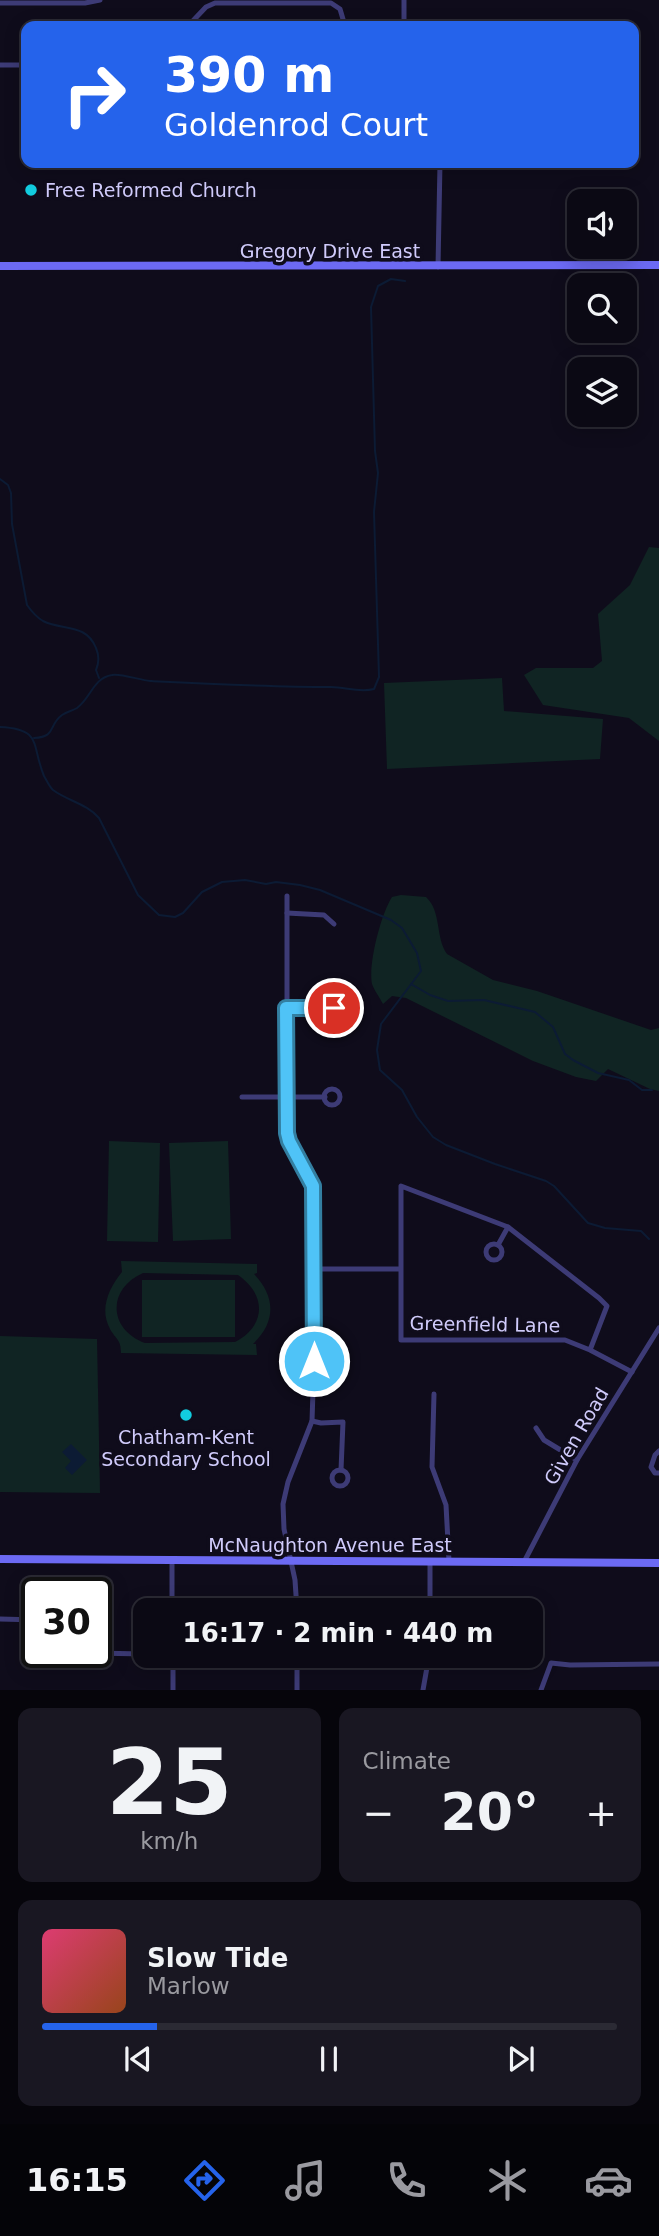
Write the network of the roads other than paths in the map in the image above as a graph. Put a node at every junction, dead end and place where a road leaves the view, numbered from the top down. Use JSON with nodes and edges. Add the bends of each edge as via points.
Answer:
{"nodes":[{"id":1,"x":100,"y":0,"type":"edge"},
{"id":2,"x":404,"y":0,"type":"edge"},
{"id":3,"x":0,"y":3,"type":"edge"},
{"id":4,"x":193,"y":21,"type":"edge"},
{"id":5,"x":344,"y":21,"type":"edge"},
{"id":6,"x":404,"y":21,"type":"edge"},
{"id":7,"x":0,"y":65,"type":"edge"},
{"id":8,"x":21,"y":65,"type":"edge"},
{"id":9,"x":440,"y":168,"type":"edge"},
{"id":10,"x":659,"y":265,"type":"edge"},
{"id":11,"x":0,"y":266,"type":"edge"},
{"id":12,"x":438,"y":267,"type":"junction"},
{"id":13,"x":287,"y":896,"type":"dead end"},
{"id":14,"x":287,"y":913,"type":"junction"},
{"id":15,"x":334,"y":924,"type":"dead end"},
{"id":16,"x":286,"y":1008,"type":"junction"},
{"id":17,"x":334,"y":1008,"type":"dead end"},
{"id":18,"x":242,"y":1097,"type":"dead end"},
{"id":19,"x":288,"y":1097,"type":"junction"},
{"id":20,"x":325,"y":1097,"type":"dead end"},
{"id":21,"x":508,"y":1227,"type":"junction"},
{"id":22,"x":498,"y":1245,"type":"dead end"},
{"id":23,"x":313,"y":1269,"type":"junction"},
{"id":24,"x":400,"y":1269,"type":"junction"},
{"id":25,"x":659,"y":1328,"type":"edge"},
{"id":26,"x":590,"y":1350,"type":"junction"},
{"id":27,"x":632,"y":1372,"type":"junction"},
{"id":28,"x":433,"y":1394,"type":"dead end"},
{"id":29,"x":312,"y":1421,"type":"junction"},
{"id":30,"x":536,"y":1429,"type":"dead end"},
{"id":31,"x":659,"y":1451,"type":"edge"},
{"id":32,"x":577,"y":1460,"type":"junction"},
{"id":33,"x":341,"y":1470,"type":"dead end"},
{"id":34,"x":659,"y":1473,"type":"edge"},
{"id":35,"x":0,"y":1559,"type":"edge"},
{"id":36,"x":290,"y":1559,"type":"junction"},
{"id":37,"x":172,"y":1560,"type":"junction"},
{"id":38,"x":449,"y":1561,"type":"junction"},
{"id":39,"x":429,"y":1562,"type":"junction"},
{"id":40,"x":524,"y":1562,"type":"junction"},
{"id":41,"x":659,"y":1563,"type":"edge"},
{"id":42,"x":172,"y":1598,"type":"edge"},
{"id":43,"x":296,"y":1598,"type":"edge"},
{"id":44,"x":430,"y":1598,"type":"edge"},
{"id":45,"x":0,"y":1619,"type":"edge"},
{"id":46,"x":21,"y":1620,"type":"edge"},
{"id":47,"x":112,"y":1653,"type":"edge"},
{"id":48,"x":133,"y":1654,"type":"edge"},
{"id":49,"x":659,"y":1664,"type":"edge"},
{"id":50,"x":173,"y":1668,"type":"edge"},
{"id":51,"x":297,"y":1668,"type":"edge"},
{"id":52,"x":427,"y":1668,"type":"edge"},
{"id":53,"x":173,"y":1690,"type":"edge"},
{"id":54,"x":297,"y":1690,"type":"edge"},
{"id":55,"x":423,"y":1690,"type":"edge"},
{"id":56,"x":541,"y":1690,"type":"edge"}],
"edges":[{"from":1,"to":3,"type":"street"},
{"from":2,"to":6,"type":"street"},
{"from":4,"to":5,"type":"street","via":[[215,3],[331,3],[340,9]]},
{"from":7,"to":8,"type":"street"},
{"from":9,"to":12,"type":"street"},
{"from":10,"to":12,"type":"main road","name":"Gregory Drive East"},
{"from":11,"to":12,"type":"main road","name":"Gregory Drive East"},
{"from":13,"to":14,"type":"street"},
{"from":14,"to":15,"type":"street","via":[[324,915]]},
{"from":14,"to":16,"type":"street"},
{"from":16,"to":17,"type":"street"},
{"from":16,"to":19,"type":"street"},
{"from":18,"to":19,"type":"street"},
{"from":19,"to":20,"type":"street"},
{"from":19,"to":23,"type":"street","via":[[289,1141],[313,1186]]},
{"from":21,"to":22,"type":"street"},
{"from":21,"to":24,"type":"street","name":"Greenfield Lane","via":[[401,1185]]},
{"from":21,"to":26,"type":"street","name":"Greenfield Lane","via":[[607,1306]]},
{"from":23,"to":24,"type":"street"},
{"from":23,"to":29,"type":"street"},
{"from":24,"to":26,"type":"street","name":"Greenfield Lane","via":[[401,1340],[565,1340]]},
{"from":25,"to":27,"type":"street","name":"Given Road"},
{"from":26,"to":27,"type":"street","name":"Greenfield Lane"},
{"from":27,"to":32,"type":"street","name":"Given Road"},
{"from":28,"to":38,"type":"street","via":[[432,1467],[446,1505]]},
{"from":29,"to":33,"type":"street","via":[[343,1422]]},
{"from":29,"to":36,"type":"street","via":[[283,1504]]},
{"from":30,"to":32,"type":"street","via":[[544,1440]]},
{"from":31,"to":34,"type":"street","via":[[651,1467]]},
{"from":32,"to":40,"type":"street","name":"Given Road"},
{"from":35,"to":37,"type":"main road","name":"McNaughton Avenue East"},
{"from":36,"to":37,"type":"main road","name":"McNaughton Avenue East"},
{"from":36,"to":39,"type":"main road","name":"McNaughton Avenue East"},
{"from":36,"to":43,"type":"street"},
{"from":37,"to":42,"type":"street"},
{"from":38,"to":39,"type":"main road","name":"McNaughton Avenue East"},
{"from":38,"to":40,"type":"main road","name":"McNaughton Avenue East"},
{"from":39,"to":44,"type":"street"},
{"from":40,"to":41,"type":"main road","name":"McNaughton Avenue East"},
{"from":45,"to":46,"type":"street"},
{"from":47,"to":48,"type":"street"},
{"from":49,"to":56,"type":"street","via":[[551,1663]]},
{"from":50,"to":53,"type":"street"},
{"from":51,"to":54,"type":"street"},
{"from":52,"to":55,"type":"street"}]}
